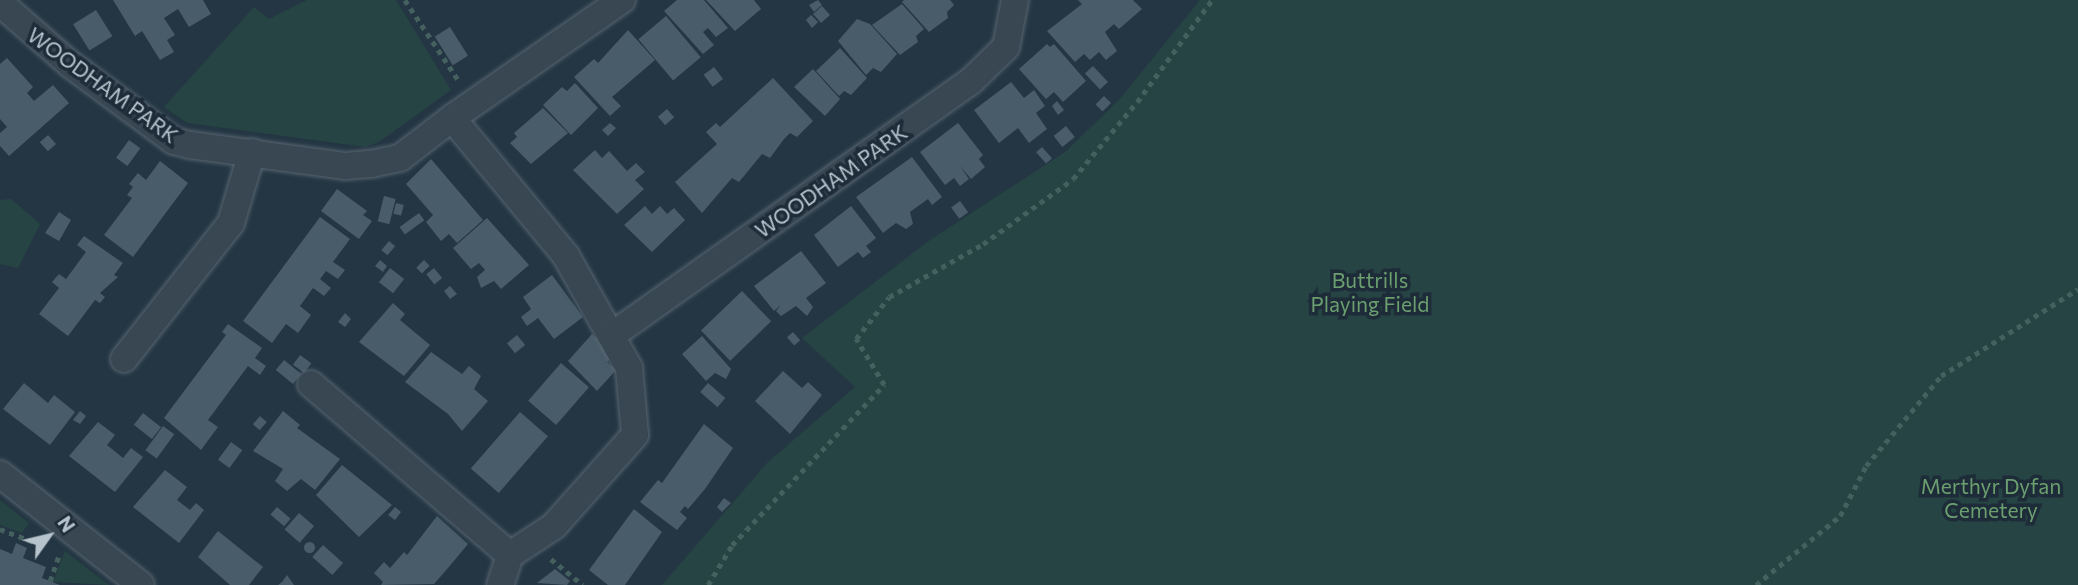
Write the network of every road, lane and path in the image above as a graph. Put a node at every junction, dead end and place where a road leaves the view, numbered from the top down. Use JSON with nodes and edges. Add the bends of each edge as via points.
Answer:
{"nodes":[{"id":1,"x":405,"y":0,"type":"edge"},
{"id":2,"x":622,"y":0,"type":"edge"},
{"id":3,"x":1015,"y":0,"type":"edge"},
{"id":4,"x":1212,"y":0,"type":"edge"},
{"id":5,"x":0,"y":4,"type":"edge"},
{"id":6,"x":463,"y":111,"type":"junction"},
{"id":7,"x":252,"y":152,"type":"junction"},
{"id":8,"x":2078,"y":289,"type":"edge"},
{"id":9,"x":611,"y":336,"type":"junction"},
{"id":10,"x":124,"y":359,"type":"dead end"},
{"id":11,"x":311,"y":384,"type":"dead end"},
{"id":12,"x":0,"y":474,"type":"edge"},
{"id":13,"x":0,"y":529,"type":"edge"},
{"id":14,"x":520,"y":549,"type":"junction"},
{"id":15,"x":50,"y":581,"type":"dead end"},
{"id":16,"x":141,"y":585,"type":"edge"},
{"id":17,"x":499,"y":585,"type":"edge"},
{"id":18,"x":583,"y":585,"type":"edge"},
{"id":19,"x":708,"y":585,"type":"edge"},
{"id":20,"x":1756,"y":585,"type":"edge"}],
"edges":[{"from":1,"to":6,"type":"path"},
{"from":2,"to":6,"type":"street","name":"WOODHAM PARK"},
{"from":3,"to":9,"type":"street","name":"WOODHAM PARK","via":[[1006,47],[970,82]]},
{"from":4,"to":19,"type":"path","via":[[1073,179],[983,244],[889,297],[856,339],[884,385],[732,545]]},
{"from":5,"to":7,"type":"street","name":"WOODHAM PARK","via":[[31,35],[174,141]]},
{"from":6,"to":7,"type":"street","name":"WOODHAM PARK","via":[[400,158],[371,164],[346,166]]},
{"from":6,"to":9,"type":"street","via":[[566,256]]},
{"from":7,"to":10,"type":"street","via":[[231,223]]},
{"from":8,"to":20,"type":"path","via":[[1941,376],[1866,466],[1840,516]]},
{"from":9,"to":14,"type":"street","via":[[629,368],[635,435],[554,526]]},
{"from":11,"to":14,"type":"street"},
{"from":12,"to":16,"type":"street"},
{"from":13,"to":15,"type":"path","via":[[60,552]]},
{"from":14,"to":17,"type":"street"},
{"from":14,"to":18,"type":"path"}]}
